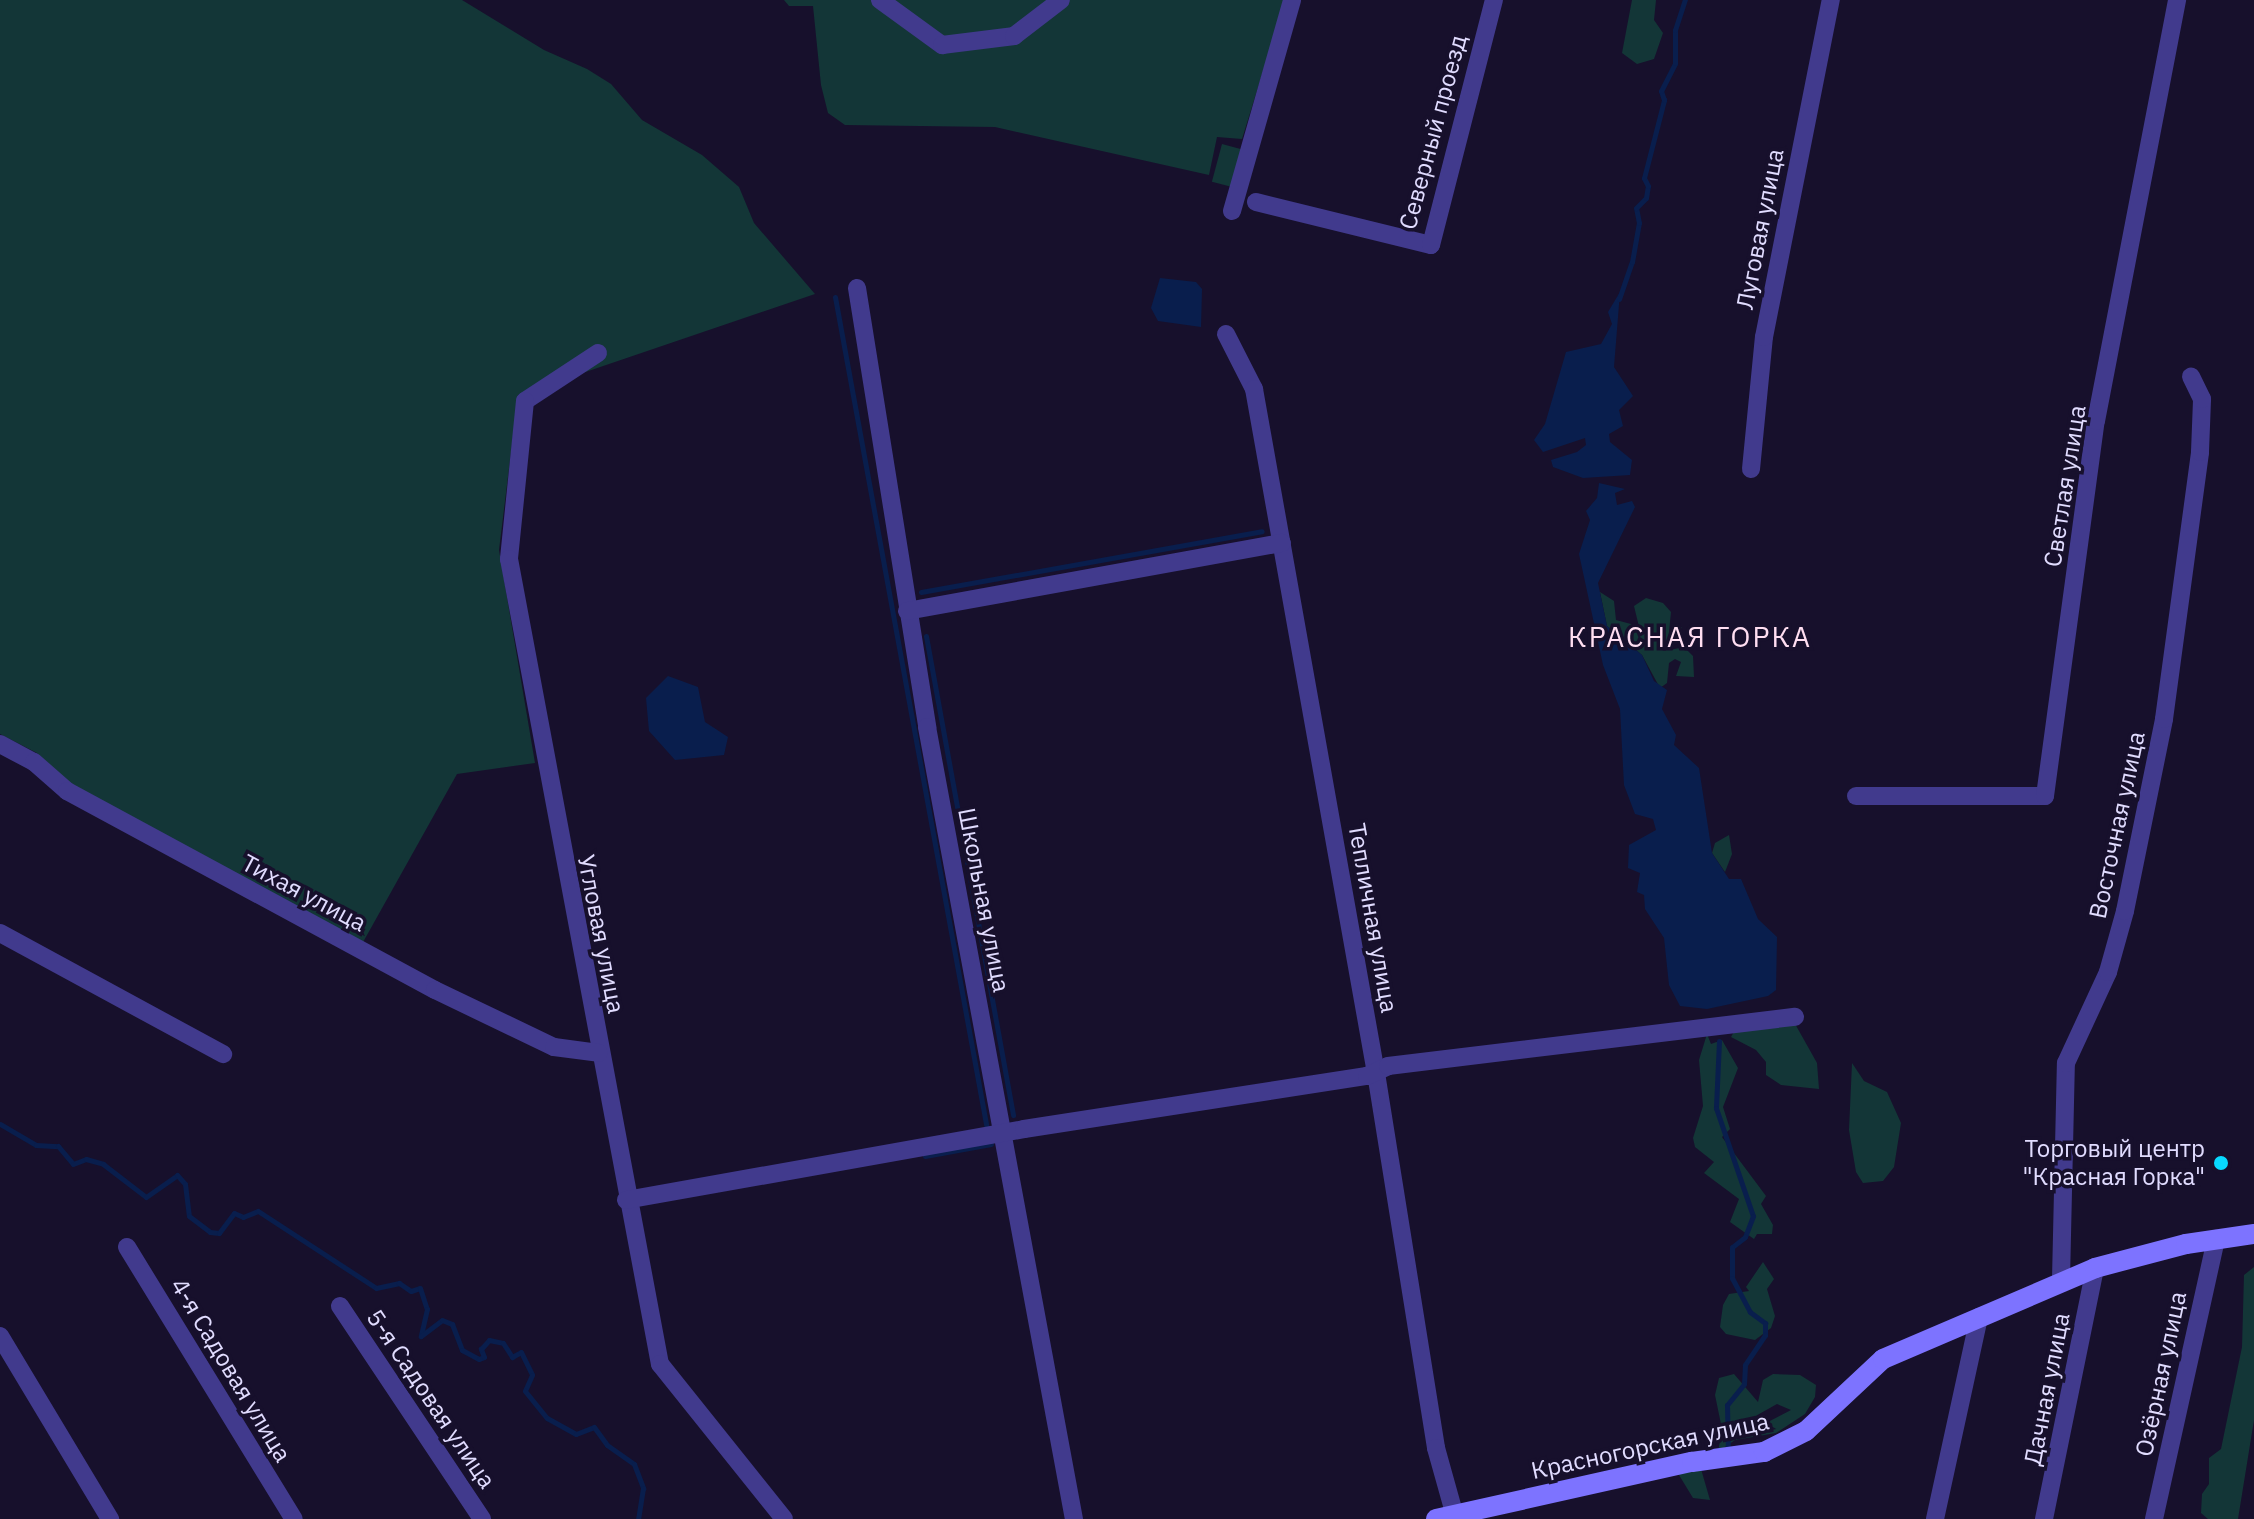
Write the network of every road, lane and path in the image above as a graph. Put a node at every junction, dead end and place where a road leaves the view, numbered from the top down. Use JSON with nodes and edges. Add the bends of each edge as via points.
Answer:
{"nodes":[{"id":1,"x":880,"y":0,"type":"edge"},
{"id":2,"x":1061,"y":0,"type":"edge"},
{"id":3,"x":1292,"y":0,"type":"edge"},
{"id":4,"x":1494,"y":0,"type":"edge"},
{"id":5,"x":1831,"y":0,"type":"edge"},
{"id":6,"x":2177,"y":0,"type":"edge"},
{"id":7,"x":1256,"y":202,"type":"dead end"},
{"id":8,"x":1232,"y":211,"type":"dead end"},
{"id":9,"x":857,"y":288,"type":"dead end"},
{"id":10,"x":1226,"y":334,"type":"dead end"},
{"id":11,"x":598,"y":353,"type":"dead end"},
{"id":12,"x":2191,"y":376,"type":"dead end"},
{"id":13,"x":1751,"y":469,"type":"dead end"},
{"id":14,"x":1282,"y":543,"type":"junction"},
{"id":15,"x":907,"y":611,"type":"junction"},
{"id":16,"x":0,"y":744,"type":"edge"},
{"id":17,"x":1856,"y":796,"type":"dead end"},
{"id":18,"x":0,"y":933,"type":"edge"},
{"id":19,"x":1795,"y":1017,"type":"dead end"},
{"id":20,"x":599,"y":1053,"type":"junction"},
{"id":21,"x":223,"y":1054,"type":"dead end"},
{"id":22,"x":1376,"y":1073,"type":"junction"},
{"id":23,"x":1003,"y":1134,"type":"junction"},
{"id":24,"x":626,"y":1200,"type":"junction"},
{"id":25,"x":2254,"y":1234,"type":"edge"},
{"id":26,"x":2216,"y":1239,"type":"junction"},
{"id":27,"x":127,"y":1247,"type":"dead end"},
{"id":28,"x":2095,"y":1268,"type":"junction"},
{"id":29,"x":2061,"y":1279,"type":"junction"},
{"id":30,"x":340,"y":1306,"type":"dead end"},
{"id":31,"x":1979,"y":1317,"type":"junction"},
{"id":32,"x":0,"y":1336,"type":"edge"},
{"id":33,"x":1445,"y":1517,"type":"edge"},
{"id":34,"x":110,"y":1519,"type":"edge"},
{"id":35,"x":294,"y":1519,"type":"edge"},
{"id":36,"x":482,"y":1519,"type":"edge"},
{"id":37,"x":784,"y":1519,"type":"edge"},
{"id":38,"x":1074,"y":1519,"type":"edge"},
{"id":39,"x":1935,"y":1519,"type":"edge"},
{"id":40,"x":2044,"y":1519,"type":"edge"},
{"id":41,"x":2154,"y":1519,"type":"edge"}],
"edges":[{"from":1,"to":2,"type":"street","via":[[942,45],[1014,36]]},
{"from":3,"to":8,"type":"street"},
{"from":4,"to":7,"type":"street","name":"Северный проезд","via":[[1431,245]]},
{"from":5,"to":13,"type":"street","name":"Луговая улица","via":[[1764,337]]},
{"from":6,"to":17,"type":"street","name":"Светлая улица","via":[[2096,421],[2045,796]]},
{"from":9,"to":15,"type":"street","name":"Школьная улица"},
{"from":10,"to":14,"type":"street","name":"Тепличная улица","via":[[1249,371]]},
{"from":11,"to":20,"type":"street","name":"Угловая улица","via":[[525,401],[509,559]]},
{"from":12,"to":29,"type":"street","name":"Восточная улица","via":[[2202,399],[2200,452],[2164,719],[2108,972],[2066,1063]]},
{"from":14,"to":15,"type":"street"},
{"from":14,"to":22,"type":"street","name":"Тепличная улица"},
{"from":15,"to":23,"type":"street","name":"Школьная улица"},
{"from":16,"to":20,"type":"street","name":"Тихая улица","via":[[34,762],[67,791],[422,983],[554,1047]]},
{"from":18,"to":21,"type":"street"},
{"from":19,"to":22,"type":"street","via":[[1388,1066]]},
{"from":20,"to":24,"type":"street","name":"Угловая улица"},
{"from":22,"to":23,"type":"street"},
{"from":22,"to":33,"type":"street","name":"Тепличная улица"},
{"from":23,"to":24,"type":"street"},
{"from":23,"to":38,"type":"street","name":"Школьная улица"},
{"from":24,"to":37,"type":"street","name":"Угловая улица","via":[[660,1364]]},
{"from":25,"to":26,"type":"street","name":"Красногорская улица"},
{"from":26,"to":28,"type":"street","name":"Красногорская улица"},
{"from":26,"to":41,"type":"street","name":"Озёрная улица"},
{"from":27,"to":35,"type":"street","name":"4-я Садовая улица"},
{"from":28,"to":29,"type":"street","name":"Красногорская улица"},
{"from":28,"to":40,"type":"street","name":"Дачная улица"},
{"from":29,"to":31,"type":"street","name":"Красногорская улица"},
{"from":30,"to":36,"type":"street","name":"5-я Садовая улица"},
{"from":31,"to":33,"type":"street","name":"Красногорская улица","via":[[1883,1359],[1806,1431],[1783,1445]]},
{"from":31,"to":39,"type":"street"},
{"from":32,"to":34,"type":"street"}]}
